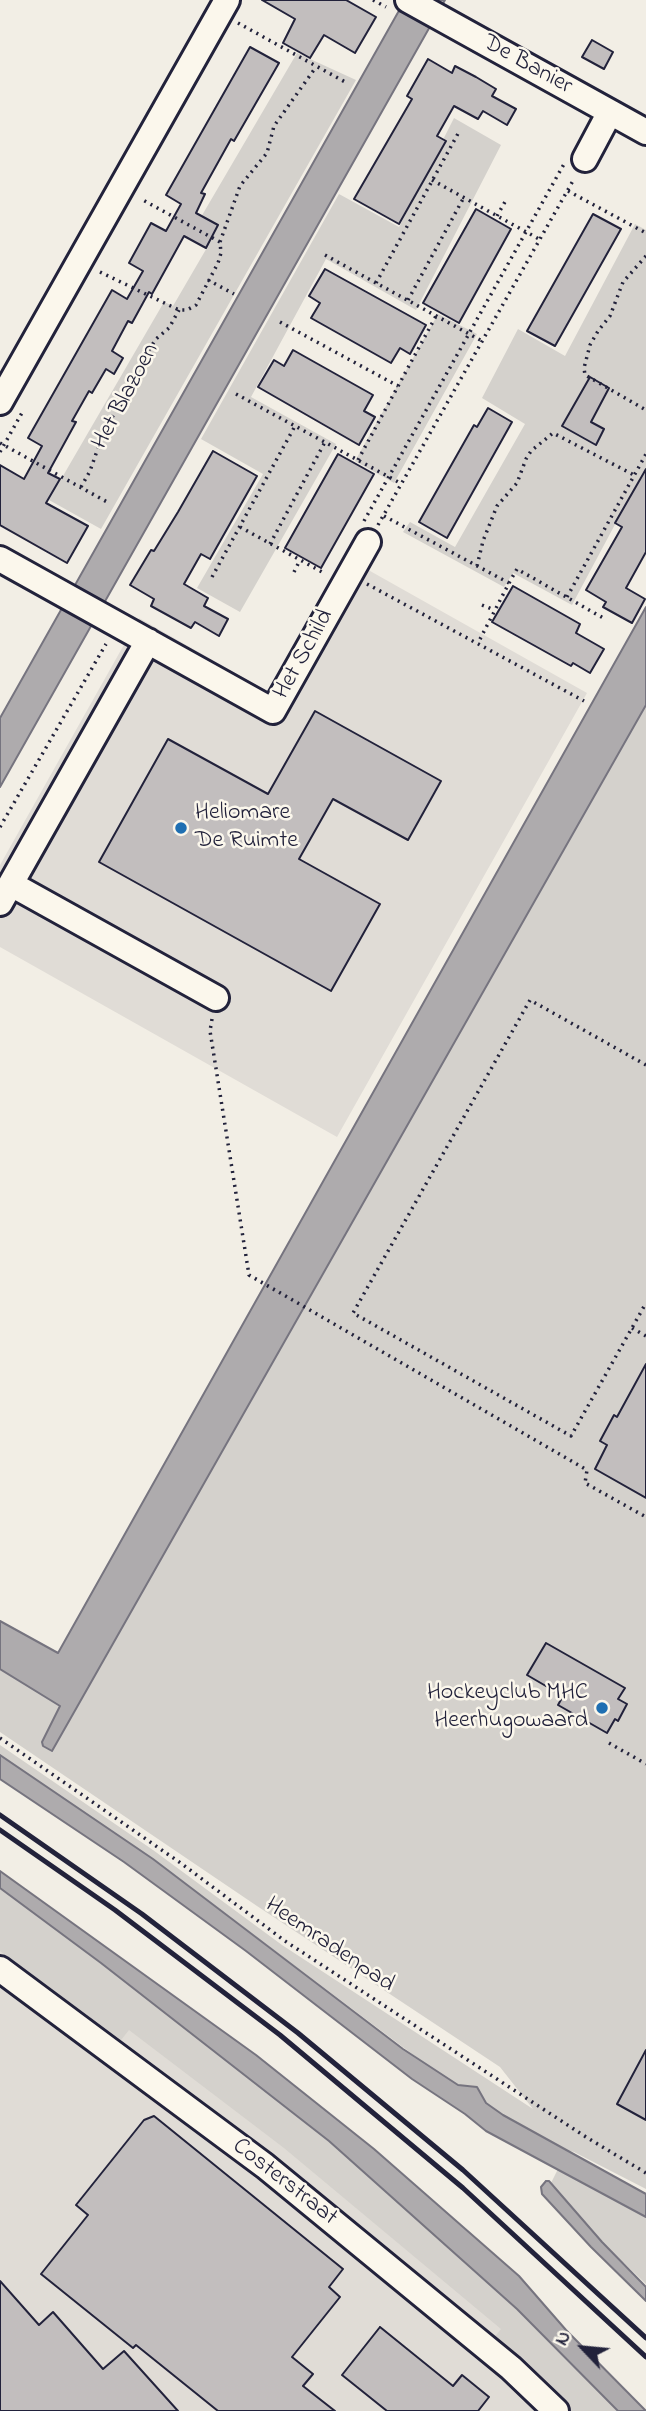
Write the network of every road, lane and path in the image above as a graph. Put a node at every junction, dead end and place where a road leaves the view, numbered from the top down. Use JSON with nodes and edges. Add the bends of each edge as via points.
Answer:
{"nodes":[{"id":1,"x":408,"y":0,"type":"edge"},
{"id":2,"x":224,"y":6,"type":"edge"},
{"id":3,"x":316,"y":67,"type":"junction"},
{"id":4,"x":347,"y":83,"type":"dead end"},
{"id":5,"x":610,"y":113,"type":"junction"},
{"id":6,"x":460,"y":130,"type":"dead end"},
{"id":7,"x":646,"y":132,"type":"edge"},
{"id":8,"x":575,"y":161,"type":"junction"},
{"id":9,"x":432,"y":180,"type":"junction"},
{"id":10,"x":121,"y":188,"type":"junction"},
{"id":11,"x":567,"y":190,"type":"junction"},
{"id":12,"x":463,"y":199,"type":"dead end"},
{"id":13,"x":506,"y":200,"type":"dead end"},
{"id":14,"x":497,"y":216,"type":"junction"},
{"id":15,"x":526,"y":232,"type":"junction"},
{"id":16,"x":646,"y":233,"type":"edge"},
{"id":17,"x":539,"y":239,"type":"junction"},
{"id":18,"x":220,"y":242,"type":"junction"},
{"id":19,"x":324,"y":255,"type":"dead end"},
{"id":20,"x":646,"y":256,"type":"edge"},
{"id":21,"x":79,"y":262,"type":"junction"},
{"id":22,"x":208,"y":280,"type":"junction"},
{"id":23,"x":376,"y":283,"type":"junction"},
{"id":24,"x":234,"y":294,"type":"dead end"},
{"id":25,"x":408,"y":300,"type":"junction"},
{"id":26,"x":179,"y":310,"type":"junction"},
{"id":27,"x":436,"y":316,"type":"junction"},
{"id":28,"x":280,"y":322,"type":"dead end"},
{"id":29,"x":468,"y":334,"type":"junction"},
{"id":30,"x":482,"y":341,"type":"junction"},
{"id":31,"x":398,"y":387,"type":"junction"},
{"id":32,"x":236,"y":394,"type":"dead end"},
{"id":33,"x":0,"y":402,"type":"edge"},
{"id":34,"x":646,"y":410,"type":"edge"},
{"id":35,"x":295,"y":426,"type":"junction"},
{"id":36,"x":325,"y":442,"type":"junction"},
{"id":37,"x":0,"y":443,"type":"edge"},
{"id":38,"x":646,"y":454,"type":"edge"},
{"id":39,"x":358,"y":460,"type":"junction"},
{"id":40,"x":634,"y":475,"type":"junction"},
{"id":41,"x":388,"y":477,"type":"junction"},
{"id":42,"x":402,"y":484,"type":"junction"},
{"id":43,"x":81,"y":487,"type":"junction"},
{"id":44,"x":109,"y":503,"type":"dead end"},
{"id":45,"x":384,"y":516,"type":"junction"},
{"id":46,"x":240,"y":527,"type":"junction"},
{"id":47,"x":365,"y":532,"type":"junction"},
{"id":48,"x":270,"y":544,"type":"junction"},
{"id":49,"x":0,"y":559,"type":"edge"},
{"id":50,"x":300,"y":560,"type":"junction"},
{"id":51,"x":477,"y":566,"type":"junction"},
{"id":52,"x":294,"y":572,"type":"dead end"},
{"id":53,"x":212,"y":578,"type":"dead end"},
{"id":54,"x":347,"y":580,"type":"junction"},
{"id":55,"x":509,"y":583,"type":"junction"},
{"id":56,"x":567,"y":597,"type":"junction"},
{"id":57,"x":482,"y":605,"type":"dead end"},
{"id":58,"x":494,"y":610,"type":"junction"},
{"id":59,"x":604,"y":619,"type":"dead end"},
{"id":60,"x":112,"y":622,"type":"junction"},
{"id":61,"x":148,"y":641,"type":"junction"},
{"id":62,"x":478,"y":643,"type":"junction"},
{"id":63,"x":584,"y":701,"type":"dead end"},
{"id":64,"x":0,"y":827,"type":"edge"},
{"id":65,"x":6,"y":893,"type":"edge"},
{"id":66,"x":216,"y":998,"type":"joint"},
{"id":67,"x":646,"y":1065,"type":"edge"},
{"id":68,"x":646,"y":1303,"type":"edge"},
{"id":69,"x":632,"y":1328,"type":"junction"},
{"id":70,"x":646,"y":1336,"type":"edge"},
{"id":71,"x":646,"y":1517,"type":"edge"},
{"id":72,"x":0,"y":1738,"type":"edge"},
{"id":73,"x":609,"y":1743,"type":"dead end"},
{"id":74,"x":646,"y":1764,"type":"edge"},
{"id":75,"x":0,"y":1969,"type":"edge"},
{"id":76,"x":646,"y":2173,"type":"edge"},
{"id":77,"x":556,"y":2411,"type":"edge"}],
"edges":[{"from":1,"to":5,"type":"street","name":"De Banier"},
{"from":2,"to":3,"type":"path"},
{"from":2,"to":10,"type":"street"},
{"from":3,"to":4,"type":"path"},
{"from":3,"to":18,"type":"path","name":"Het Blazoen","via":[[274,126],[267,153],[240,186]]},
{"from":5,"to":7,"type":"street","name":"De Banier"},
{"from":5,"to":8,"type":"street"},
{"from":6,"to":9,"type":"path"},
{"from":8,"to":11,"type":"path"},
{"from":8,"to":15,"type":"path"},
{"from":9,"to":14,"type":"path"},
{"from":9,"to":23,"type":"path"},
{"from":10,"to":18,"type":"path"},
{"from":10,"to":21,"type":"street"},
{"from":11,"to":16,"type":"path"},
{"from":11,"to":17,"type":"path"},
{"from":12,"to":25,"type":"path"},
{"from":13,"to":14,"type":"path"},
{"from":14,"to":15,"type":"path"},
{"from":15,"to":17,"type":"path"},
{"from":15,"to":29,"type":"path"},
{"from":17,"to":30,"type":"path"},
{"from":18,"to":22,"type":"path","name":"Het Blazoen","via":[[221,253]]},
{"from":19,"to":23,"type":"path"},
{"from":20,"to":34,"type":"path","via":[[623,282],[610,316],[590,345],[584,368],[586,375]]},
{"from":21,"to":26,"type":"path"},
{"from":21,"to":33,"type":"street"},
{"from":22,"to":24,"type":"path"},
{"from":22,"to":26,"type":"path","name":"Het Blazoen","via":[[196,305]]},
{"from":23,"to":25,"type":"path"},
{"from":25,"to":27,"type":"path"},
{"from":26,"to":43,"type":"path","name":"Het Blazoen","via":[[145,356],[128,397],[104,431]]},
{"from":27,"to":29,"type":"path"},
{"from":27,"to":31,"type":"path"},
{"from":28,"to":31,"type":"path"},
{"from":29,"to":30,"type":"path"},
{"from":29,"to":41,"type":"path"},
{"from":30,"to":42,"type":"path"},
{"from":31,"to":39,"type":"path"},
{"from":32,"to":35,"type":"path"},
{"from":35,"to":36,"type":"path"},
{"from":35,"to":46,"type":"path"},
{"from":36,"to":39,"type":"path"},
{"from":36,"to":48,"type":"path"},
{"from":37,"to":43,"type":"path"},
{"from":38,"to":40,"type":"path"},
{"from":39,"to":41,"type":"path"},
{"from":40,"to":51,"type":"path","via":[[553,433],[531,451],[517,483],[497,506]]},
{"from":40,"to":56,"type":"path"},
{"from":41,"to":42,"type":"path"},
{"from":41,"to":47,"type":"path"},
{"from":42,"to":45,"type":"path"},
{"from":43,"to":44,"type":"path"},
{"from":45,"to":47,"type":"path"},
{"from":45,"to":51,"type":"path"},
{"from":46,"to":48,"type":"path","name":"Het Schild"},
{"from":46,"to":53,"type":"path"},
{"from":47,"to":54,"type":"street","name":"Het Schild"},
{"from":48,"to":50,"type":"path","name":"Het Schild"},
{"from":49,"to":60,"type":"street","name":"Het Schild"},
{"from":50,"to":52,"type":"path"},
{"from":50,"to":54,"type":"path","name":"Het Schild"},
{"from":51,"to":55,"type":"path"},
{"from":54,"to":61,"type":"street","name":"Het Schild","via":[[273,711]]},
{"from":54,"to":62,"type":"path","name":"Het Schild"},
{"from":55,"to":56,"type":"path","via":[[517,569]]},
{"from":55,"to":58,"type":"path"},
{"from":56,"to":59,"type":"path"},
{"from":57,"to":58,"type":"path"},
{"from":58,"to":62,"type":"path"},
{"from":60,"to":61,"type":"street","name":"Het Schild"},
{"from":60,"to":64,"type":"path"},
{"from":61,"to":65,"type":"street"},
{"from":62,"to":63,"type":"path","name":"Het Schild"},
{"from":65,"to":66,"type":"street"},
{"from":66,"to":71,"type":"path","via":[[210,1031],[249,1275],[587,1470],[585,1483]]},
{"from":67,"to":69,"type":"path","via":[[530,1000],[353,1313],[571,1436]]},
{"from":68,"to":69,"type":"path"},
{"from":69,"to":70,"type":"path"},
{"from":72,"to":76,"type":"path","name":"Heemradenpad","via":[[285,1941]]},
{"from":73,"to":74,"type":"path"},
{"from":75,"to":77,"type":"street","name":"Costerstraat","via":[[265,2166],[511,2368]]}]}
